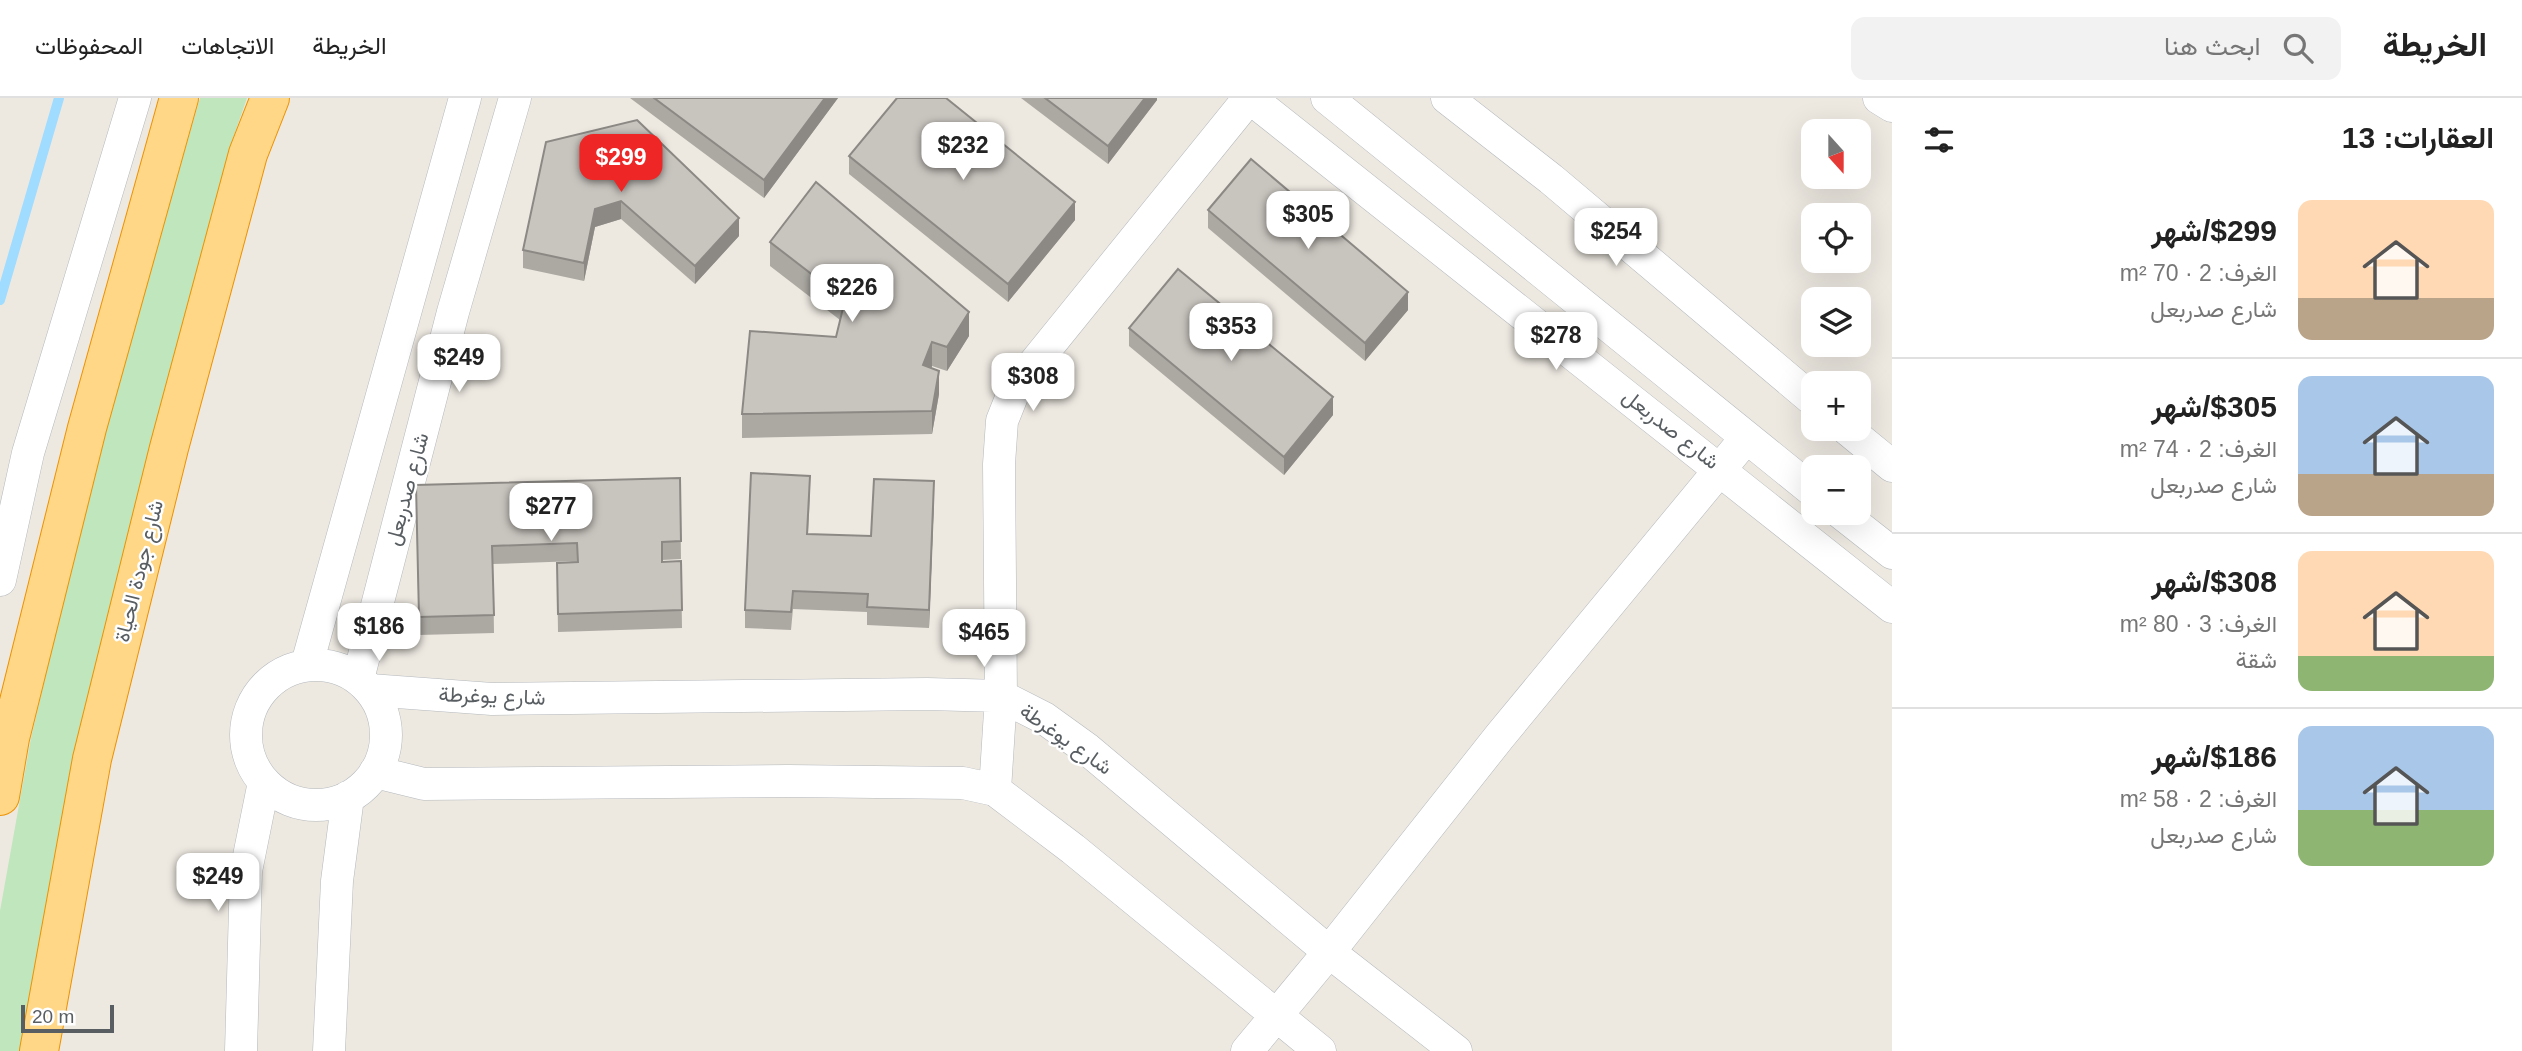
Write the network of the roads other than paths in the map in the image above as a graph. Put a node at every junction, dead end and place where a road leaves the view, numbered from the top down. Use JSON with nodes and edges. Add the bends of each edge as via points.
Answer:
{"nodes":[{"id":1,"x":135,"y":98,"type":"edge"},
{"id":2,"x":179,"y":98,"type":"edge"},
{"id":3,"x":270,"y":98,"type":"edge"},
{"id":4,"x":465,"y":98,"type":"edge"},
{"id":5,"x":515,"y":98,"type":"edge"},
{"id":6,"x":1250,"y":98,"type":"edge"},
{"id":7,"x":1326,"y":98,"type":"edge"},
{"id":8,"x":1447,"y":98,"type":"edge"},
{"id":9,"x":1879,"y":98,"type":"edge"},
{"id":10,"x":1892,"y":106,"type":"edge"},
{"id":11,"x":1801,"y":390,"type":"edge"},
{"id":12,"x":1746,"y":438,"type":"junction"},
{"id":13,"x":1862,"y":441,"type":"edge"},
{"id":14,"x":1892,"y":466,"type":"edge"},
{"id":15,"x":1721,"y":468,"type":"junction"},
{"id":16,"x":1801,"y":482,"type":"edge"},
{"id":17,"x":1856,"y":525,"type":"edge"},
{"id":18,"x":1892,"y":553,"type":"edge"},
{"id":19,"x":0,"y":580,"type":"edge"},
{"id":20,"x":1892,"y":607,"type":"edge"},
{"id":21,"x":307,"y":664,"type":"junction"},
{"id":22,"x":364,"y":684,"type":"junction"},
{"id":23,"x":1001,"y":696,"type":"junction"},
{"id":24,"x":375,"y":772,"type":"junction"},
{"id":25,"x":264,"y":782,"type":"junction"},
{"id":26,"x":995,"y":790,"type":"junction"},
{"id":27,"x":0,"y":796,"type":"edge"},
{"id":28,"x":348,"y":797,"type":"junction"},
{"id":29,"x":1329,"y":953,"type":"junction"},
{"id":30,"x":1275,"y":1014,"type":"junction"},
{"id":31,"x":39,"y":1051,"type":"edge"},
{"id":32,"x":241,"y":1051,"type":"edge"},
{"id":33,"x":329,"y":1051,"type":"edge"},
{"id":34,"x":1247,"y":1051,"type":"edge"},
{"id":35,"x":1320,"y":1051,"type":"edge"},
{"id":36,"x":1456,"y":1051,"type":"edge"}],
"edges":[{"from":1,"to":19,"type":"street","via":[[28,453]]},
{"from":2,"to":27,"type":"highway","via":[[87,428],[10,738]]},
{"from":3,"to":31,"type":"highway","name":"شارع جودة الحياة","via":[[248,154],[92,759]]},
{"from":4,"to":21,"type":"street"},
{"from":5,"to":22,"type":"street","name":"شارع صدربعل","via":[[453,312]]},
{"from":6,"to":15,"type":"street","name":"شارع صدربعل"},
{"from":6,"to":23,"type":"street","via":[[1016,386],[1002,421],[999,464]]},
{"from":7,"to":12,"type":"street","name":"شارع صدربعل"},
{"from":8,"to":11,"type":"street","via":[[1551,179]]},
{"from":9,"to":10,"type":"street"},
{"from":12,"to":15,"type":"street"},
{"from":12,"to":16,"type":"street","name":"شارع صدربعل"},
{"from":13,"to":14,"type":"street"},
{"from":15,"to":20,"type":"street","name":"شارع صدربعل"},
{"from":15,"to":29,"type":"street"},
{"from":17,"to":18,"type":"street"},
{"from":21,"to":22,"type":"street","via":[[327,666]]},
{"from":21,"to":25,"type":"street","via":[[277,677],[261,691],[249,712],[248,753]]},
{"from":22,"to":23,"type":"street","name":"شارع يوغرطة","via":[[492,699]]},
{"from":22,"to":24,"type":"street","via":[[379,704],[385,730]]},
{"from":23,"to":26,"type":"street"},
{"from":23,"to":29,"type":"street","name":"شارع يوغرطة","via":[[1044,718],[1087,749]]},
{"from":24,"to":26,"type":"street","via":[[424,784],[788,781],[964,783]]},
{"from":24,"to":28,"type":"street"},
{"from":25,"to":28,"type":"street","via":[[299,803],[321,805]]},
{"from":25,"to":32,"type":"street","via":[[246,871]]},
{"from":26,"to":30,"type":"street"},
{"from":28,"to":33,"type":"street","via":[[337,881]]},
{"from":29,"to":30,"type":"street"},
{"from":29,"to":36,"type":"street","name":"شارع يوغرطة"},
{"from":30,"to":34,"type":"street"},
{"from":30,"to":35,"type":"street"}]}
